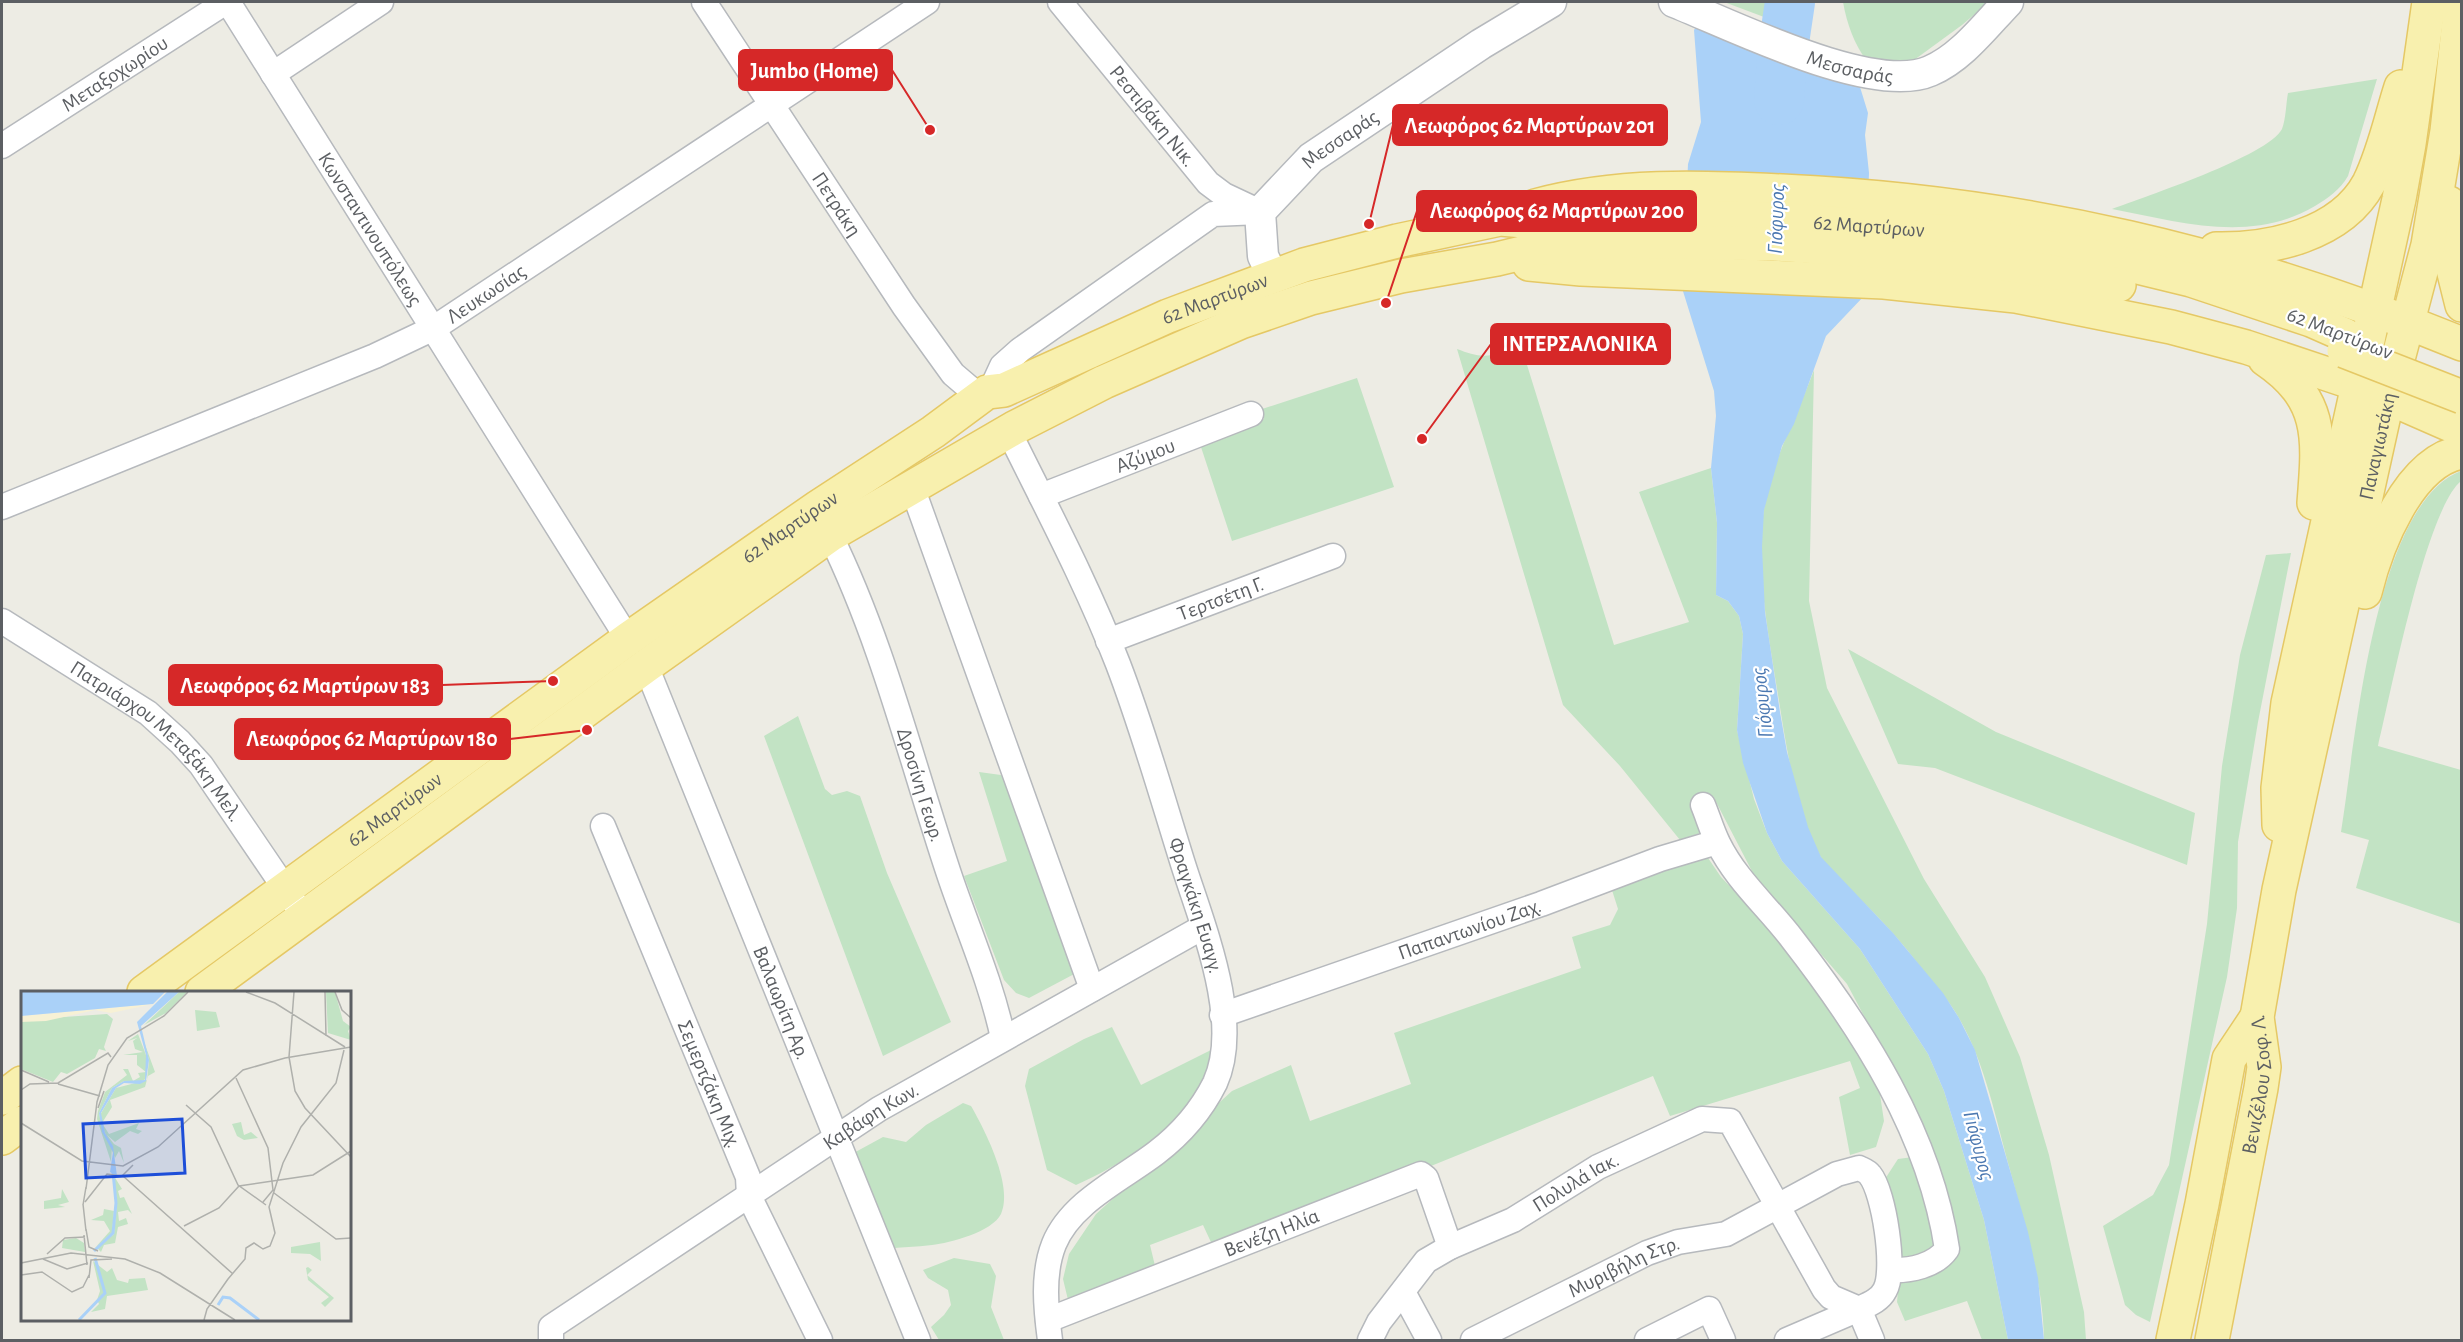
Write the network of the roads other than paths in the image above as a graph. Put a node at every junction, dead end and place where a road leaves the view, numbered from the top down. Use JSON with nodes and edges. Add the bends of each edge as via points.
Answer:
{"nodes":[{"id":1,"x":227,"y":2,"type":"edge"},
{"id":2,"x":381,"y":2,"type":"edge"},
{"id":3,"x":704,"y":2,"type":"edge"},
{"id":4,"x":927,"y":2,"type":"edge"},
{"id":5,"x":1060,"y":2,"type":"edge"},
{"id":6,"x":1551,"y":2,"type":"edge"},
{"id":7,"x":2008,"y":2,"type":"edge"},
{"id":8,"x":2461,"y":2,"type":"edge"},
{"id":9,"x":2429,"y":4,"type":"edge"},
{"id":10,"x":1687,"y":7,"type":"edge"},
{"id":11,"x":273,"y":74,"type":"junction"},
{"id":12,"x":774,"y":105,"type":"junction"},
{"id":13,"x":2447,"y":131,"type":"junction"},
{"id":14,"x":2,"y":146,"type":"edge"},
{"id":15,"x":1260,"y":212,"type":"junction"},
{"id":16,"x":1675,"y":229,"type":"junction"},
{"id":17,"x":1869,"y":238,"type":"junction"},
{"id":18,"x":2167,"y":246,"type":"junction"},
{"id":19,"x":1497,"y":259,"type":"junction"},
{"id":20,"x":1273,"y":277,"type":"junction"},
{"id":21,"x":2462,"y":305,"type":"edge"},
{"id":22,"x":2374,"y":309,"type":"junction"},
{"id":23,"x":2408,"y":322,"type":"junction"},
{"id":24,"x":434,"y":328,"type":"junction"},
{"id":25,"x":2345,"y":343,"type":"junction"},
{"id":26,"x":2462,"y":344,"type":"edge"},
{"id":27,"x":2246,"y":346,"type":"junction"},
{"id":28,"x":2462,"y":381,"type":"edge"},
{"id":29,"x":2357,"y":384,"type":"junction"},
{"id":30,"x":988,"y":394,"type":"junction"},
{"id":31,"x":2388,"y":397,"type":"junction"},
{"id":32,"x":2462,"y":397,"type":"edge"},
{"id":33,"x":1251,"y":414,"type":"dead end"},
{"id":34,"x":2462,"y":430,"type":"edge"},
{"id":35,"x":1009,"y":431,"type":"junction"},
{"id":36,"x":2462,"y":452,"type":"edge"},
{"id":37,"x":912,"y":487,"type":"junction"},
{"id":38,"x":1041,"y":496,"type":"junction"},
{"id":39,"x":2,"y":507,"type":"edge"},
{"id":40,"x":830,"y":535,"type":"junction"},
{"id":41,"x":1333,"y":556,"type":"dead end"},
{"id":42,"x":2306,"y":613,"type":"junction"},
{"id":43,"x":2,"y":621,"type":"edge"},
{"id":44,"x":628,"y":639,"type":"junction"},
{"id":45,"x":1108,"y":640,"type":"junction"},
{"id":46,"x":646,"y":666,"type":"junction"},
{"id":47,"x":2316,"y":717,"type":"junction"},
{"id":48,"x":1703,"y":805,"type":"dead end"},
{"id":49,"x":603,"y":826,"type":"dead end"},
{"id":50,"x":1718,"y":842,"type":"junction"},
{"id":51,"x":285,"y":888,"type":"junction"},
{"id":52,"x":2279,"y":890,"type":"junction"},
{"id":53,"x":305,"y":918,"type":"junction"},
{"id":54,"x":1203,"y":927,"type":"junction"},
{"id":55,"x":1092,"y":989,"type":"junction"},
{"id":56,"x":147,"y":991,"type":"edge"},
{"id":57,"x":205,"y":991,"type":"edge"},
{"id":58,"x":1222,"y":1015,"type":"junction"},
{"id":59,"x":2257,"y":1017,"type":"junction"},
{"id":60,"x":1003,"y":1038,"type":"junction"},
{"id":61,"x":21,"y":1084,"type":"edge"},
{"id":62,"x":2,"y":1098,"type":"edge"},
{"id":63,"x":21,"y":1124,"type":"edge"},
{"id":64,"x":2,"y":1138,"type":"edge"},
{"id":65,"x":836,"y":1138,"type":"junction"},
{"id":66,"x":749,"y":1196,"type":"junction"},
{"id":67,"x":1778,"y":1206,"type":"junction"},
{"id":68,"x":1450,"y":1247,"type":"junction"},
{"id":69,"x":1890,"y":1270,"type":"junction"},
{"id":70,"x":1403,"y":1292,"type":"junction"},
{"id":71,"x":1859,"y":1309,"type":"junction"},
{"id":72,"x":1049,"y":1330,"type":"edge"},
{"id":73,"x":551,"y":1334,"type":"edge"},
{"id":74,"x":820,"y":1341,"type":"edge"},
{"id":75,"x":918,"y":1341,"type":"edge"},
{"id":76,"x":1370,"y":1341,"type":"edge"},
{"id":77,"x":1429,"y":1341,"type":"edge"},
{"id":78,"x":1473,"y":1341,"type":"edge"},
{"id":79,"x":1647,"y":1341,"type":"edge"},
{"id":80,"x":1724,"y":1341,"type":"edge"},
{"id":81,"x":1787,"y":1341,"type":"edge"},
{"id":82,"x":1872,"y":1341,"type":"edge"},
{"id":83,"x":2173,"y":1341,"type":"edge"},
{"id":84,"x":2212,"y":1341,"type":"edge"}],
"edges":[{"from":1,"to":11,"type":"street","name":"Κωνσταντινουπόλεως"},
{"from":1,"to":14,"type":"street","name":"Μεταξοχωρίου"},
{"from":2,"to":11,"type":"street"},
{"from":3,"to":12,"type":"street","name":"Πετράκη"},
{"from":4,"to":12,"type":"street","name":"Λευκωσίας"},
{"from":5,"to":15,"type":"street","name":"Ρεστιβάκη Νικ.","via":[[1208,183]]},
{"from":6,"to":15,"type":"street","name":"Μεσσαράς","via":[[1311,158]]},
{"from":7,"to":10,"type":"street","name":"Μεσσαράς","via":[[1955,55],[1929,72],[1892,78],[1859,73],[1814,58]]},
{"from":8,"to":13,"type":"main road","name":"Παναγιωτάκη"},
{"from":9,"to":18,"type":"main road","via":[[2373,173],[2362,193],[2339,215],[2316,230],[2272,244],[2221,249]]},
{"from":9,"to":22,"type":"main road","name":"Παναγιωτάκη","via":[[2409,144]]},
{"from":11,"to":24,"type":"street","name":"Κωνσταντινουπόλεως"},
{"from":12,"to":24,"type":"street","name":"Λευκωσίας"},
{"from":12,"to":30,"type":"street","name":"Πετράκη","via":[[904,306],[953,374]]},
{"from":13,"to":21,"type":"main road","via":[[2450,234]]},
{"from":13,"to":23,"type":"main road","name":"Παναγιωτάκη","via":[[2428,245]]},
{"from":15,"to":20,"type":"street","via":[[1263,256]]},
{"from":15,"to":30,"type":"street","via":[[1213,214],[1020,350],[1002,366]]},
{"from":16,"to":17,"type":"main road","name":"62 Μαρτύρων"},
{"from":16,"to":17,"type":"main road"},
{"from":16,"to":19,"type":"main road","name":"62 Μαρτύρων"},
{"from":16,"to":19,"type":"main road","name":"62 Μαρτύρων","via":[[1554,267]]},
{"from":16,"to":20,"type":"main road","name":"62 Μαρτύρων","via":[[1583,196],[1367,248]]},
{"from":17,"to":18,"type":"main road","via":[[1971,207]]},
{"from":17,"to":25,"type":"main road","name":"62 Μαρτύρων","via":[[1954,257],[2078,276]]},
{"from":17,"to":27,"type":"main road","name":"62 Μαρτύρων","via":[[2016,296]]},
{"from":18,"to":22,"type":"main road","via":[[2259,270]]},
{"from":19,"to":35,"type":"main road","name":"62 Μαρτύρων","via":[[1401,276],[1261,315],[1147,363]]},
{"from":20,"to":30,"type":"main road","name":"62 Μαρτύρων","via":[[1168,316]]},
{"from":22,"to":23,"type":"main road"},
{"from":22,"to":29,"type":"main road","name":"Παναγιωτάκη"},
{"from":23,"to":26,"type":"main road"},
{"from":23,"to":31,"type":"main road","name":"Παναγιωτάκη"},
{"from":24,"to":39,"type":"street","name":"Λευκωσίας","via":[[375,356]]},
{"from":24,"to":44,"type":"street","name":"Κωνσταντινουπόλεως"},
{"from":25,"to":28,"type":"main road","name":"62 Μαρτύρων"},
{"from":25,"to":32,"type":"main road","name":"62 Μαρτύρων","bridge":true},
{"from":27,"to":29,"type":"main road","name":"62 Μαρτύρων"},
{"from":27,"to":42,"type":"main road","via":[[2295,383],[2309,404],[2316,427]]},
{"from":29,"to":31,"type":"main road","name":"62 Μαρτύρων"},
{"from":29,"to":42,"type":"main road","name":"Παναγιωτάκη"},
{"from":30,"to":35,"type":"main road","via":[[1014,396],[1020,406],[1020,418]]},
{"from":30,"to":44,"type":"main road","name":"62 Μαρτύρων"},
{"from":31,"to":34,"type":"main road","name":"62 Μαρτύρων"},
{"from":31,"to":47,"type":"main road","name":"Παναγιωτάκη"},
{"from":33,"to":38,"type":"street","name":"Αζύμου"},
{"from":35,"to":37,"type":"main road","name":"62 Μαρτύρων"},
{"from":35,"to":38,"type":"street","name":"Φραγκάκη Ευαγγ."},
{"from":36,"to":47,"type":"main road","via":[[2435,464],[2391,518],[2376,552],[2355,628]]},
{"from":37,"to":40,"type":"main road","name":"62 Μαρτύρων"},
{"from":37,"to":55,"type":"street"},
{"from":38,"to":45,"type":"street","name":"Φραγκάκη Ευαγγ."},
{"from":40,"to":46,"type":"main road","name":"62 Μαρτύρων"},
{"from":40,"to":60,"type":"street","name":"Δροσίνη Γεωρ.","via":[[855,586]]},
{"from":41,"to":45,"type":"street","name":"Τερτσέτη Γ."},
{"from":42,"to":52,"type":"main road","name":"Παναγιωτάκη","via":[[2280,762]]},
{"from":43,"to":51,"type":"street","name":"Πατριάρχου Μεταξάκη Μελ.","via":[[163,725],[201,765]]},
{"from":44,"to":51,"type":"main road","name":"62 Μαρτύρων"},
{"from":45,"to":54,"type":"street","name":"Φραγκάκη Ευαγγ.","via":[[1142,733]]},
{"from":46,"to":53,"type":"main road","name":"62 Μαρτύρων"},
{"from":46,"to":65,"type":"street","name":"Βαλαωρίτη Αρ."},
{"from":47,"to":52,"type":"main road","name":"Παναγιωτάκη"},
{"from":48,"to":50,"type":"street"},
{"from":49,"to":66,"type":"street","name":"Σεμερτζάκη Μιχ.","via":[[748,1176]]},
{"from":50,"to":58,"type":"street","name":"Παπαντωνίου Ζαχ.","via":[[1660,859],[1532,908]]},
{"from":50,"to":69,"type":"street","via":[[1757,900],[1792,938],[1868,1044],[1925,1164],[1941,1209],[1947,1249],[1938,1259],[1921,1266]]},
{"from":51,"to":53,"type":"street","name":"Πατριάρχου Μεταξάκη Μελ."},
{"from":51,"to":56,"type":"main road","name":"62 Μαρτύρων"},
{"from":52,"to":59,"type":"main road","name":"Παναγιωτάκη"},
{"from":53,"to":57,"type":"main road","name":"62 Μαρτύρων"},
{"from":54,"to":55,"type":"street","name":"Καβάφη Κων."},
{"from":54,"to":58,"type":"street","name":"Φραγκάκη Ευαγγ."},
{"from":55,"to":60,"type":"street","name":"Καβάφη Κων."},
{"from":58,"to":72,"type":"street","name":"Φραγκάκη Ευαγγ.","via":[[1221,1067],[1200,1110],[1172,1141],[1084,1207],[1058,1236],[1047,1272]]},
{"from":59,"to":83,"type":"main road","name":"Βενιζέλου Σοφ. Λ.","via":[[2229,1059]]},
{"from":59,"to":84,"type":"main road","name":"Βενιζέλου Σοφ. Λ.","via":[[2264,1067]]},
{"from":60,"to":65,"type":"street","name":"Καβάφη Κων."},
{"from":61,"to":62,"type":"main road"},
{"from":63,"to":64,"type":"main road"},
{"from":65,"to":66,"type":"street","name":"Καβάφη Κων."},
{"from":65,"to":75,"type":"street","name":"Βαλαωρίτη Αρ."},
{"from":66,"to":73,"type":"street","name":"Καβάφη Κων."},
{"from":66,"to":74,"type":"street","name":"Σεμερτζάκη Μιχ."},
{"from":67,"to":68,"type":"street","name":"Πολυλά Ιακ.","via":[[1730,1120],[1702,1119],[1598,1167],[1513,1220]]},
{"from":67,"to":69,"type":"street","name":"Μυριβήλη Στρ.","via":[[1846,1170],[1864,1170],[1872,1176],[1879,1198]]},
{"from":67,"to":71,"type":"street","via":[[1824,1289]]},
{"from":67,"to":78,"type":"street","name":"Μυριβήλη Στρ.","via":[[1725,1234],[1678,1242],[1647,1253]]},
{"from":68,"to":70,"type":"street","name":"Πολυλά Ιακ.","via":[[1426,1261]]},
{"from":68,"to":72,"type":"street","name":"Βενέζη Ηλία","via":[[1426,1178],[1421,1174]]},
{"from":69,"to":71,"type":"street","via":[[1881,1297]]},
{"from":70,"to":76,"type":"street","name":"Πολυλά Ιακ.","via":[[1379,1322]]},
{"from":70,"to":77,"type":"street"},
{"from":71,"to":81,"type":"street"},
{"from":71,"to":82,"type":"street"},
{"from":79,"to":80,"type":"street","via":[[1709,1309]]}]}
